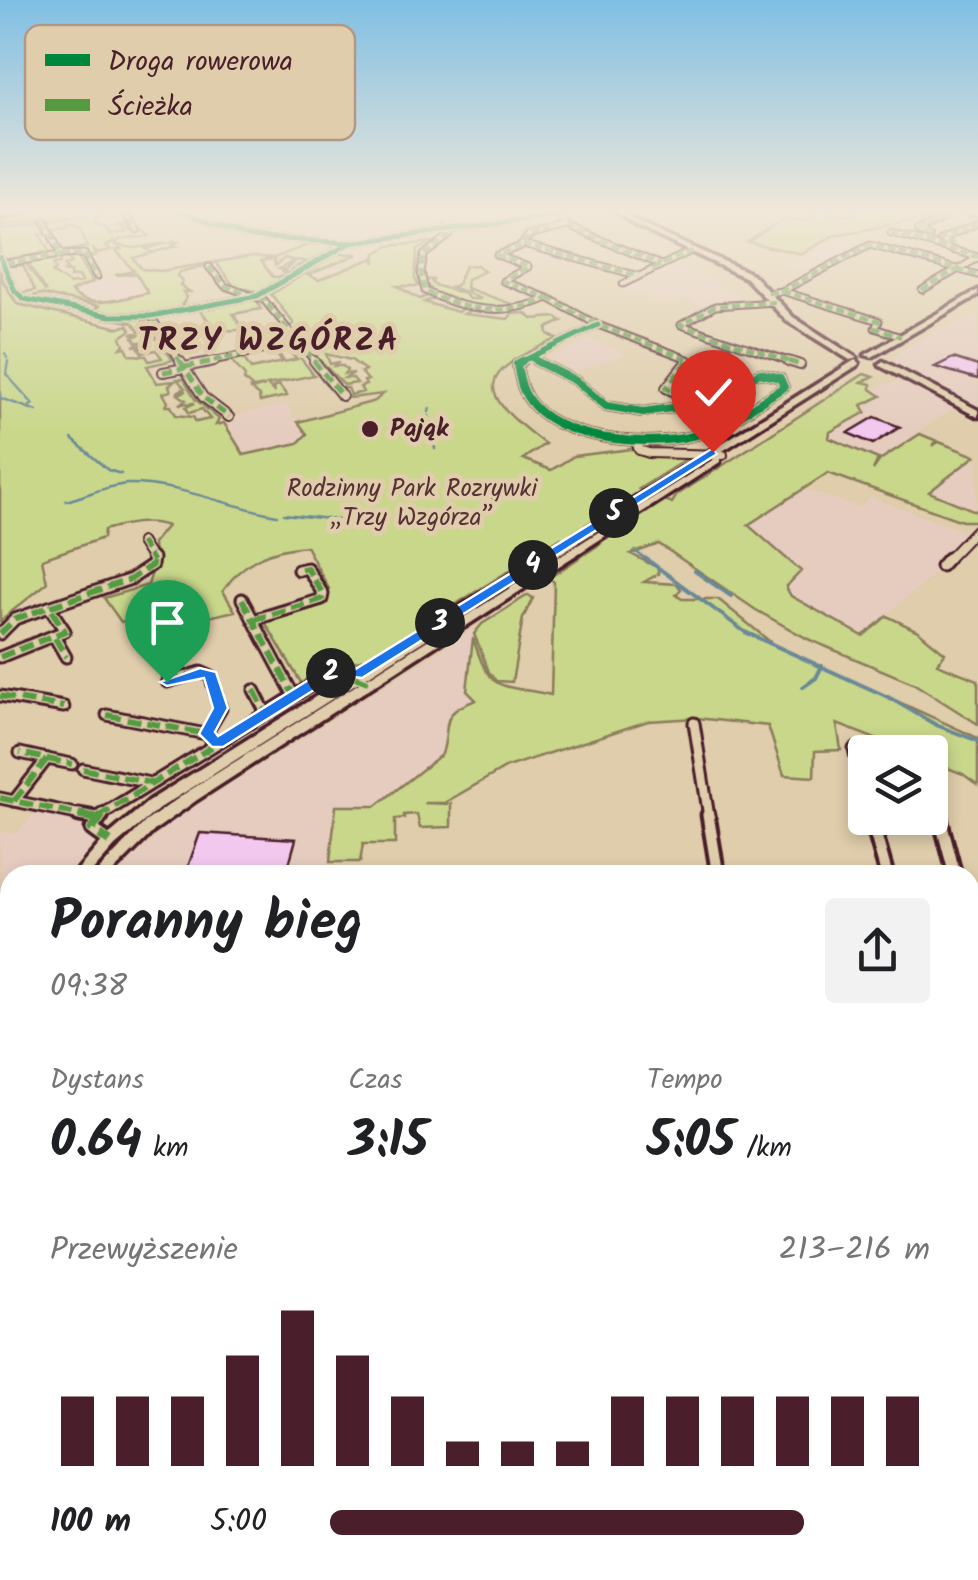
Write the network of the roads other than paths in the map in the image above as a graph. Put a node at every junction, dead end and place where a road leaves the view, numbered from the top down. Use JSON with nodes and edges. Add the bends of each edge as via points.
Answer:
{"nodes":[{"id":1,"x":12,"y":284,"type":"edge"},
{"id":2,"x":223,"y":284,"type":"edge"},
{"id":3,"x":279,"y":284,"type":"edge"},
{"id":4,"x":422,"y":284,"type":"edge"},
{"id":5,"x":511,"y":284,"type":"edge"},
{"id":6,"x":758,"y":284,"type":"edge"},
{"id":7,"x":794,"y":284,"type":"edge"},
{"id":8,"x":933,"y":284,"type":"edge"},
{"id":9,"x":782,"y":290,"type":"junction"},
{"id":10,"x":922,"y":290,"type":"dead end"},
{"id":11,"x":768,"y":293,"type":"junction"},
{"id":12,"x":978,"y":295,"type":"edge"},
{"id":13,"x":257,"y":296,"type":"junction"},
{"id":14,"x":545,"y":296,"type":"junction"},
{"id":15,"x":775,"y":302,"type":"junction"},
{"id":16,"x":152,"y":316,"type":"junction"},
{"id":17,"x":598,"y":326,"type":"junction"},
{"id":18,"x":901,"y":337,"type":"junction"},
{"id":19,"x":299,"y":343,"type":"junction"},
{"id":20,"x":860,"y":358,"type":"junction"},
{"id":21,"x":526,"y":360,"type":"junction"},
{"id":22,"x":876,"y":364,"type":"junction"},
{"id":23,"x":800,"y":365,"type":"dead end"},
{"id":24,"x":185,"y":367,"type":"junction"},
{"id":25,"x":163,"y":372,"type":"dead end"},
{"id":26,"x":342,"y":396,"type":"dead end"},
{"id":27,"x":699,"y":403,"type":"junction"},
{"id":28,"x":978,"y":414,"type":"edge"},
{"id":29,"x":229,"y":417,"type":"dead end"},
{"id":30,"x":636,"y":442,"type":"junction"},
{"id":31,"x":680,"y":451,"type":"junction"},
{"id":32,"x":718,"y":453,"type":"junction"},
{"id":33,"x":699,"y":460,"type":"junction"},
{"id":34,"x":652,"y":495,"type":"junction"},
{"id":35,"x":978,"y":528,"type":"edge"},
{"id":36,"x":141,"y":542,"type":"dead end"},
{"id":37,"x":941,"y":566,"type":"dead end"},
{"id":38,"x":298,"y":570,"type":"dead end"},
{"id":39,"x":242,"y":599,"type":"dead end"},
{"id":40,"x":49,"y":607,"type":"junction"},
{"id":41,"x":253,"y":620,"type":"junction"},
{"id":42,"x":0,"y":634,"type":"edge"},
{"id":43,"x":56,"y":638,"type":"junction"},
{"id":44,"x":0,"y":657,"type":"edge"},
{"id":45,"x":66,"y":658,"type":"dead end"},
{"id":46,"x":362,"y":679,"type":"junction"},
{"id":47,"x":167,"y":682,"type":"dead end"},
{"id":48,"x":254,"y":690,"type":"dead end"},
{"id":49,"x":0,"y":696,"type":"edge"},
{"id":50,"x":294,"y":696,"type":"junction"},
{"id":51,"x":64,"y":707,"type":"dead end"},
{"id":52,"x":266,"y":713,"type":"junction"},
{"id":53,"x":107,"y":715,"type":"dead end"},
{"id":54,"x":694,"y":723,"type":"dead end"},
{"id":55,"x":206,"y":734,"type":"junction"},
{"id":56,"x":218,"y":743,"type":"junction"},
{"id":57,"x":20,"y":753,"type":"dead end"},
{"id":58,"x":48,"y":758,"type":"junction"},
{"id":59,"x":72,"y":764,"type":"dead end"},
{"id":60,"x":83,"y":769,"type":"dead end"},
{"id":61,"x":151,"y":784,"type":"junction"},
{"id":62,"x":0,"y":798,"type":"edge"},
{"id":63,"x":14,"y":801,"type":"junction"},
{"id":64,"x":96,"y":818,"type":"junction"},
{"id":65,"x":876,"y":835,"type":"edge"},
{"id":66,"x":946,"y":835,"type":"edge"},
{"id":67,"x":110,"y":842,"type":"junction"},
{"id":68,"x":89,"y":865,"type":"edge"},
{"id":69,"x":111,"y":865,"type":"edge"},
{"id":70,"x":716,"y":865,"type":"edge"},
{"id":71,"x":884,"y":865,"type":"edge"},
{"id":72,"x":953,"y":865,"type":"edge"}],
"edges":[{"from":1,"to":16,"type":"street","via":[[24,299],[110,316]]},
{"from":2,"to":13,"type":"street"},
{"from":3,"to":13,"type":"street"},
{"from":4,"to":14,"type":"street","via":[[433,296],[478,309],[524,310]]},
{"from":5,"to":14,"type":"street"},
{"from":6,"to":11,"type":"main road"},
{"from":7,"to":9,"type":"street"},
{"from":8,"to":10,"type":"street"},
{"from":9,"to":11,"type":"street"},
{"from":9,"to":18,"type":"street","via":[[879,321],[875,328]]},
{"from":11,"to":15,"type":"main road"},
{"from":12,"to":18,"type":"main road"},
{"from":12,"to":22,"type":"main road"},
{"from":13,"to":16,"type":"street"},
{"from":13,"to":19,"type":"street"},
{"from":14,"to":17,"type":"street"},
{"from":15,"to":20,"type":"main road","via":[[790,319]]},
{"from":15,"to":23,"type":"street","via":[[715,306],[680,325]]},
{"from":16,"to":24,"type":"street"},
{"from":17,"to":21,"type":"street"},
{"from":17,"to":27,"type":"street","via":[[688,359],[666,388]]},
{"from":18,"to":20,"type":"main road"},
{"from":19,"to":24,"type":"street"},
{"from":19,"to":26,"type":"street"},
{"from":20,"to":22,"type":"main road"},
{"from":20,"to":22,"type":"main road"},
{"from":20,"to":32,"type":"main road"},
{"from":21,"to":27,"type":"street","via":[[576,380],[611,408],[643,412]]},
{"from":21,"to":30,"type":"street","via":[[517,364],[523,396],[548,418]]},
{"from":22,"to":28,"type":"main road"},
{"from":22,"to":32,"type":"main road"},
{"from":24,"to":25,"type":"street"},
{"from":24,"to":29,"type":"street","via":[[203,397]]},
{"from":27,"to":30,"type":"street","via":[[755,374],[784,382],[710,430]]},
{"from":30,"to":31,"type":"street","via":[[651,454]]},
{"from":31,"to":32,"type":"street"},
{"from":31,"to":33,"type":"street"},
{"from":32,"to":33,"type":"main road"},
{"from":32,"to":34,"type":"main road"},
{"from":33,"to":34,"type":"main road"},
{"from":34,"to":46,"type":"main road"},
{"from":35,"to":37,"type":"street"},
{"from":36,"to":40,"type":"street","via":[[153,557],[144,572]]},
{"from":38,"to":41,"type":"street","via":[[307,568],[322,599]]},
{"from":39,"to":41,"type":"street"},
{"from":40,"to":42,"type":"street","via":[[15,619]]},
{"from":40,"to":43,"type":"street","via":[[65,631]]},
{"from":41,"to":50,"type":"street"},
{"from":43,"to":44,"type":"street"},
{"from":43,"to":45,"type":"street"},
{"from":46,"to":50,"type":"street","via":[[336,670]]},
{"from":46,"to":67,"type":"main road","via":[[155,804]]},
{"from":46,"to":69,"type":"main road","via":[[150,826]]},
{"from":47,"to":55,"type":"street","via":[[200,672],[210,676],[220,708]]},
{"from":48,"to":52,"type":"street"},
{"from":49,"to":51,"type":"street"},
{"from":50,"to":52,"type":"street"},
{"from":52,"to":56,"type":"street"},
{"from":53,"to":55,"type":"street"},
{"from":54,"to":70,"type":"street"},
{"from":55,"to":56,"type":"street"},
{"from":56,"to":61,"type":"street"},
{"from":57,"to":58,"type":"street"},
{"from":58,"to":59,"type":"street"},
{"from":58,"to":63,"type":"street"},
{"from":60,"to":61,"type":"street"},
{"from":61,"to":64,"type":"street"},
{"from":62,"to":63,"type":"street"},
{"from":63,"to":64,"type":"street"},
{"from":64,"to":67,"type":"street","via":[[92,830]]},
{"from":65,"to":71,"type":"street"},
{"from":66,"to":72,"type":"street"},
{"from":67,"to":68,"type":"main road"}]}
